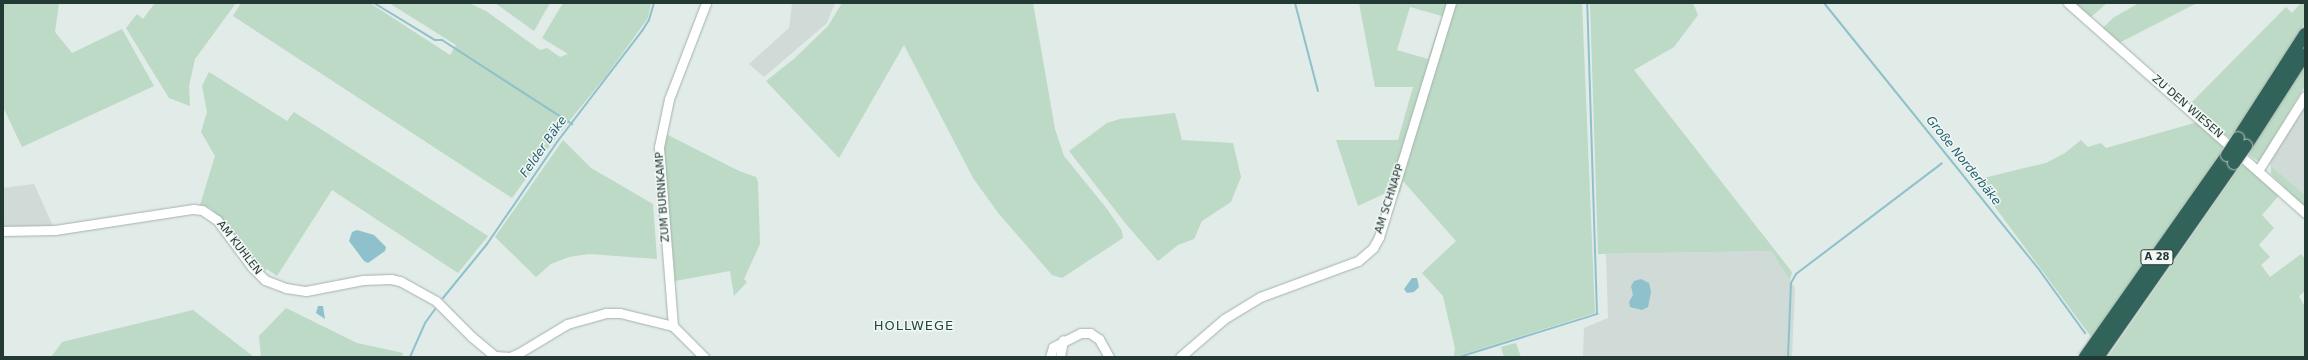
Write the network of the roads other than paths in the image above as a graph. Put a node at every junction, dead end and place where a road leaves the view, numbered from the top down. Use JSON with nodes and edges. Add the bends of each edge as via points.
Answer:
{"nodes":[{"id":1,"x":706,"y":3,"type":"edge"},
{"id":2,"x":1451,"y":3,"type":"edge"},
{"id":3,"x":2068,"y":3,"type":"edge"},
{"id":4,"x":2305,"y":34,"type":"edge"},
{"id":5,"x":2305,"y":54,"type":"edge"},
{"id":6,"x":2305,"y":96,"type":"edge"},
{"id":7,"x":2242,"y":142,"type":"junction"},
{"id":8,"x":2230,"y":159,"type":"junction"},
{"id":9,"x":2259,"y":169,"type":"junction"},
{"id":10,"x":2305,"y":212,"type":"edge"},
{"id":11,"x":3,"y":231,"type":"edge"},
{"id":12,"x":673,"y":326,"type":"junction"},
{"id":13,"x":1063,"y":340,"type":"junction"},
{"id":14,"x":495,"y":356,"type":"edge"},
{"id":15,"x":704,"y":357,"type":"edge"},
{"id":16,"x":1050,"y":357,"type":"edge"},
{"id":17,"x":1060,"y":357,"type":"edge"},
{"id":18,"x":1109,"y":357,"type":"edge"},
{"id":19,"x":1180,"y":357,"type":"edge"},
{"id":20,"x":2085,"y":357,"type":"edge"},
{"id":21,"x":2098,"y":357,"type":"edge"}],
"edges":[{"from":1,"to":12,"type":"street","name":"ZUM BURNKAMP","via":[[669,100],[659,147]]},
{"from":2,"to":19,"type":"street","name":"AM SCHNAPP","via":[[1379,237],[1373,248],[1358,262],[1260,297],[1224,319]]},
{"from":3,"to":9,"type":"street","name":"ZU DEN WIESEN"},
{"from":4,"to":7,"type":"highway","number":"A 28"},
{"from":5,"to":7,"type":"highway","number":"A 28"},
{"from":6,"to":9,"type":"street"},
{"from":7,"to":8,"type":"highway","number":"A 28","bridge":true},
{"from":8,"to":20,"type":"highway","number":"A 28"},
{"from":8,"to":21,"type":"highway","number":"A 28"},
{"from":9,"to":10,"type":"street","name":"ZU DEN WIESEN"},
{"from":11,"to":14,"type":"street","name":"AM KUHLEN","via":[[55,230],[194,209],[202,210],[217,220],[252,267],[265,280],[286,288],[306,291],[363,280],[400,281],[436,302]]},
{"from":12,"to":14,"type":"street","via":[[620,313],[606,313],[567,324],[510,357]]},
{"from":12,"to":15,"type":"street"},
{"from":13,"to":16,"type":"street","via":[[1053,347]]},
{"from":13,"to":17,"type":"street"},
{"from":13,"to":18,"type":"street","via":[[1081,332],[1090,333],[1099,339]]}]}
